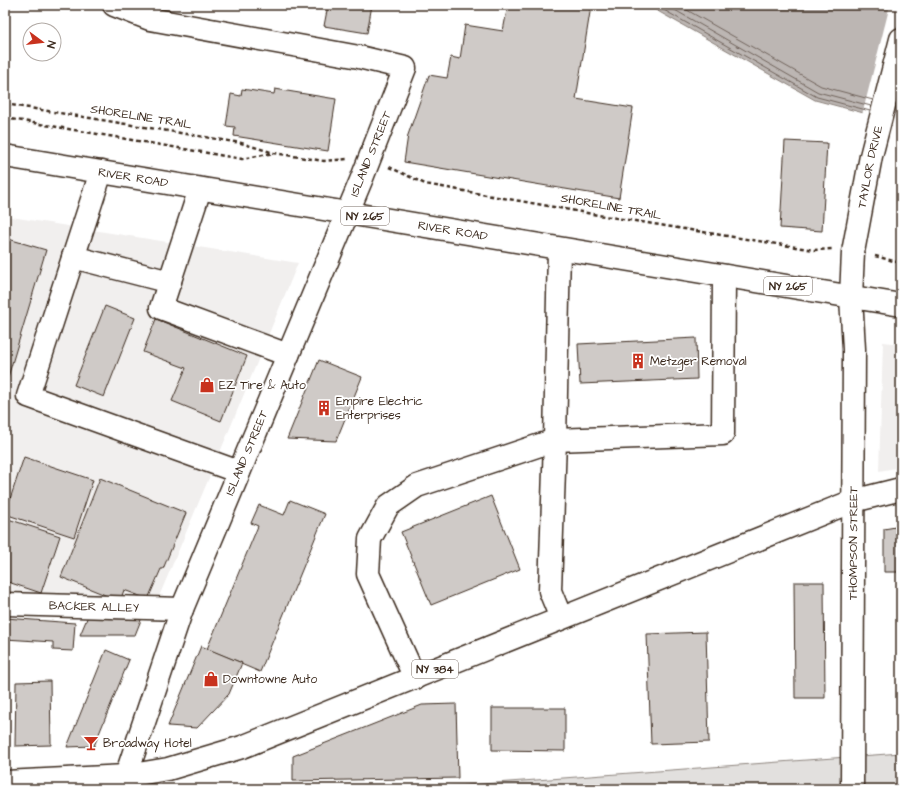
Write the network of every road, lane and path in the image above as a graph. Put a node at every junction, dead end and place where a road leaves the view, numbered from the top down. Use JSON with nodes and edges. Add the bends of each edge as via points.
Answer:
{"nodes":[{"id":1,"x":114,"y":5,"type":"edge"},
{"id":2,"x":152,"y":12,"type":"edge"},
{"id":3,"x":901,"y":40,"type":"edge"},
{"id":4,"x":5,"y":104,"type":"edge"},
{"id":5,"x":5,"y":118,"type":"edge"},
{"id":6,"x":274,"y":153,"type":"junction"},
{"id":7,"x":5,"y":156,"type":"edge"},
{"id":8,"x":349,"y":159,"type":"dead end"},
{"id":9,"x":388,"y":167,"type":"dead end"},
{"id":10,"x":101,"y":172,"type":"junction"},
{"id":11,"x":200,"y":189,"type":"junction"},
{"id":12,"x":347,"y":213,"type":"junction"},
{"id":13,"x":559,"y":248,"type":"junction"},
{"id":14,"x":835,"y":249,"type":"dead end"},
{"id":15,"x":871,"y":255,"type":"dead end"},
{"id":16,"x":73,"y":257,"type":"junction"},
{"id":17,"x":901,"y":263,"type":"edge"},
{"id":18,"x":724,"y":276,"type":"junction"},
{"id":19,"x":170,"y":282,"type":"junction"},
{"id":20,"x":851,"y":297,"type":"junction"},
{"id":21,"x":901,"y":305,"type":"edge"},
{"id":22,"x":288,"y":355,"type":"junction"},
{"id":23,"x":555,"y":440,"type":"junction"},
{"id":24,"x":239,"y":472,"type":"junction"},
{"id":25,"x":901,"y":489,"type":"edge"},
{"id":26,"x":852,"y":501,"type":"junction"},
{"id":27,"x":5,"y":604,"type":"edge"},
{"id":28,"x":182,"y":608,"type":"junction"},
{"id":29,"x":561,"y":618,"type":"junction"},
{"id":30,"x":415,"y":678,"type":"junction"},
{"id":31,"x":126,"y":776,"type":"junction"},
{"id":32,"x":5,"y":782,"type":"edge"},
{"id":33,"x":852,"y":789,"type":"edge"}],
"edges":[{"from":1,"to":2,"type":"main road"},
{"from":2,"to":12,"type":"main road","name":"ISLAND STREET","via":[[405,68]]},
{"from":3,"to":20,"type":"main road","name":"TAYLOR DRIVE","via":[[872,156],[853,252]]},
{"from":4,"to":6,"type":"path","name":"SHORELINE TRAIL","via":[[242,143]]},
{"from":5,"to":6,"type":"path","name":"SHORELINE TRAIL","via":[[242,159]]},
{"from":6,"to":8,"type":"path","name":"SHORELINE TRAIL","via":[[324,162]]},
{"from":7,"to":10,"type":"main road","name":"RIVER ROAD","number":"NY 265"},
{"from":9,"to":14,"type":"path","name":"SHORELINE TRAIL","via":[[425,184],[814,250]]},
{"from":10,"to":11,"type":"main road","name":"RIVER ROAD","number":"NY 265"},
{"from":10,"to":16,"type":"main road"},
{"from":11,"to":12,"type":"main road","name":"RIVER ROAD","number":"NY 265"},
{"from":11,"to":19,"type":"main road"},
{"from":12,"to":13,"type":"main road","name":"RIVER ROAD","number":"NY 265"},
{"from":12,"to":22,"type":"main road","name":"ISLAND STREET"},
{"from":13,"to":18,"type":"main road","name":"RIVER ROAD","number":"NY 265"},
{"from":13,"to":23,"type":"main road"},
{"from":15,"to":17,"type":"path"},
{"from":16,"to":19,"type":"main road"},
{"from":16,"to":24,"type":"main road","via":[[28,396]]},
{"from":18,"to":20,"type":"main road","name":"RIVER ROAD","number":"NY 265"},
{"from":18,"to":23,"type":"main road","via":[[723,434]]},
{"from":19,"to":22,"type":"main road","via":[[161,308]]},
{"from":20,"to":21,"type":"main road","name":"RIVER ROAD","number":"NY 265"},
{"from":20,"to":26,"type":"main road","name":"THOMPSON STREET","via":[[854,349]]},
{"from":22,"to":24,"type":"main road","name":"ISLAND STREET"},
{"from":23,"to":29,"type":"main road","via":[[550,590]]},
{"from":23,"to":30,"type":"main road","via":[[417,486],[388,506],[370,538],[368,574]]},
{"from":24,"to":28,"type":"main road","name":"ISLAND STREET"},
{"from":25,"to":26,"type":"main road","number":"NY 384"},
{"from":26,"to":29,"type":"main road","number":"NY 384"},
{"from":26,"to":33,"type":"main road","name":"THOMPSON STREET"},
{"from":27,"to":28,"type":"main road","name":"BACKER ALLEY"},
{"from":28,"to":31,"type":"main road","name":"ISLAND STREET"},
{"from":29,"to":30,"type":"main road","number":"NY 384"},
{"from":30,"to":31,"type":"main road","number":"NY 384","via":[[242,747],[168,770]]},
{"from":31,"to":32,"type":"main road","number":"NY 384"}]}
